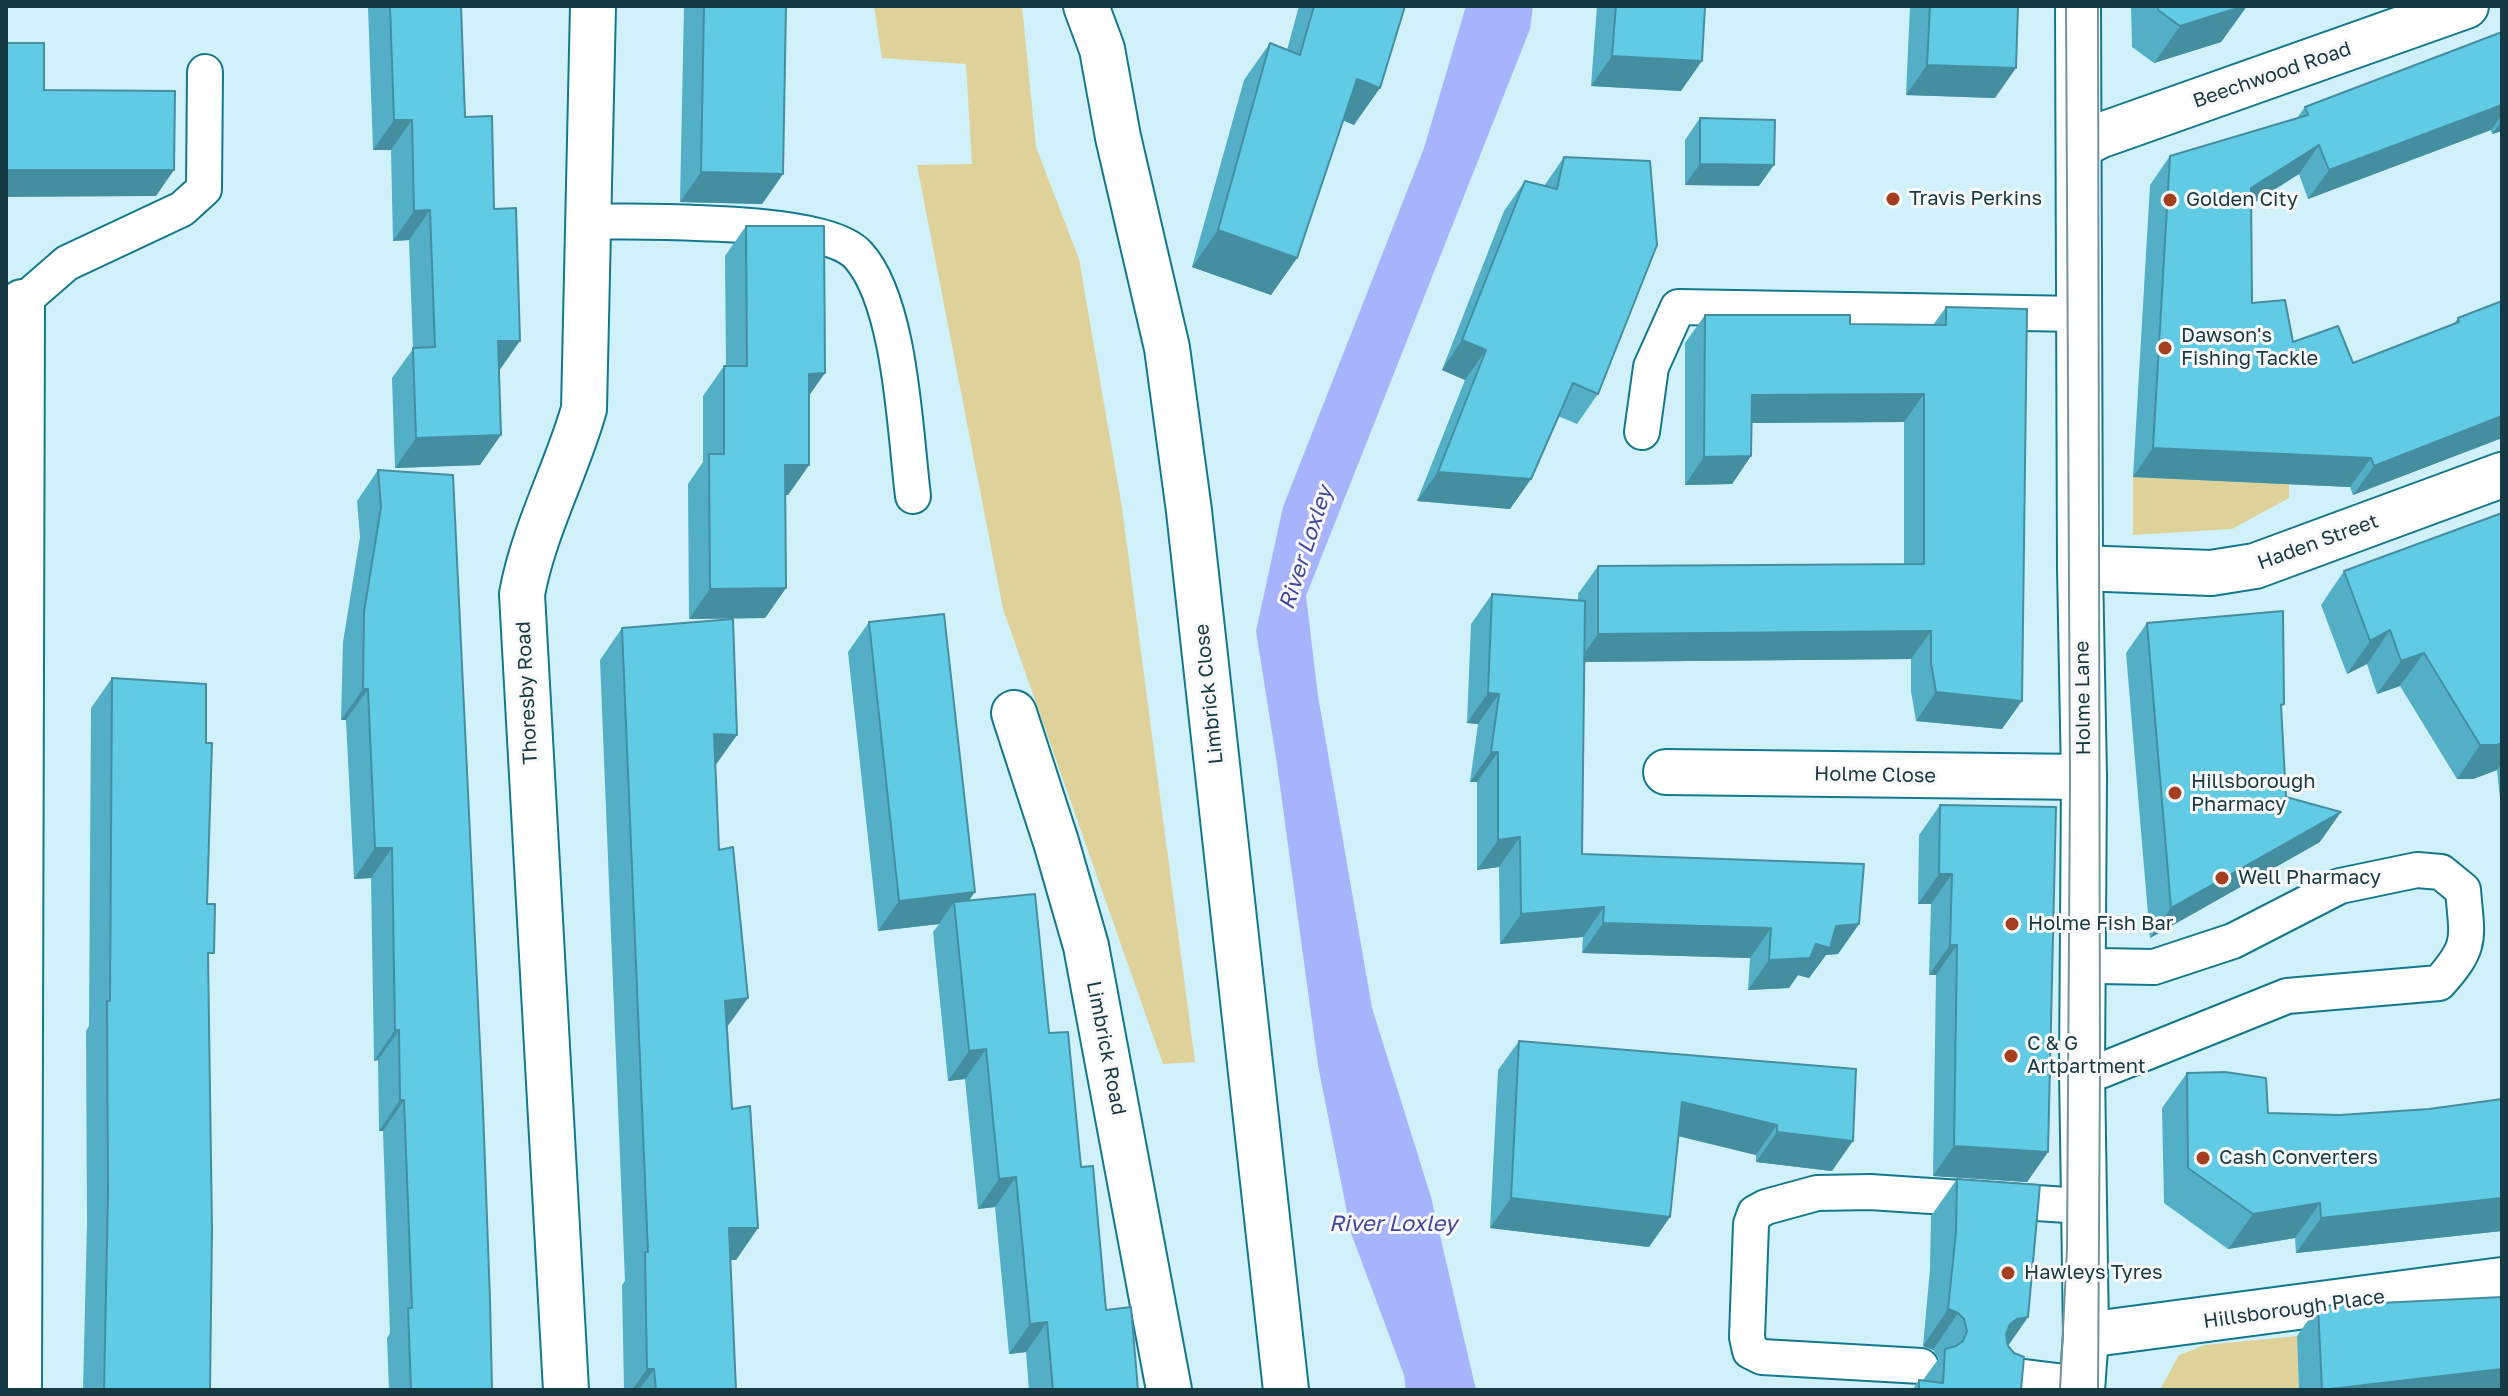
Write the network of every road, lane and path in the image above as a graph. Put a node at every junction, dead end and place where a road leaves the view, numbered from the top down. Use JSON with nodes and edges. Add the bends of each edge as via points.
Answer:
{"nodes":[{"id":1,"x":593,"y":6,"type":"edge"},
{"id":2,"x":1086,"y":6,"type":"edge"},
{"id":3,"x":2078,"y":6,"type":"edge"},
{"id":4,"x":2466,"y":6,"type":"edge"},
{"id":5,"x":205,"y":72,"type":"dead end"},
{"id":6,"x":2079,"y":146,"type":"junction"},
{"id":7,"x":589,"y":221,"type":"junction"},
{"id":8,"x":22,"y":302,"type":"joint"},
{"id":9,"x":2080,"y":314,"type":"junction"},
{"id":10,"x":1642,"y":432,"type":"dead end"},
{"id":11,"x":2502,"y":475,"type":"edge"},
{"id":12,"x":913,"y":496,"type":"dead end"},
{"id":13,"x":2080,"y":568,"type":"junction"},
{"id":14,"x":1014,"y":713,"type":"dead end"},
{"id":15,"x":1666,"y":772,"type":"dead end"},
{"id":16,"x":2084,"y":777,"type":"junction"},
{"id":17,"x":2083,"y":963,"type":"junction"},
{"id":18,"x":2082,"y":1070,"type":"junction"},
{"id":19,"x":2085,"y":1204,"type":"junction"},
{"id":20,"x":2502,"y":1280,"type":"edge"},
{"id":21,"x":2086,"y":1335,"type":"junction"},
{"id":22,"x":1921,"y":1366,"type":"dead end"},
{"id":23,"x":2000,"y":1374,"type":"edge"},
{"id":24,"x":2082,"y":1387,"type":"edge"},
{"id":25,"x":19,"y":1390,"type":"edge"},
{"id":26,"x":566,"y":1390,"type":"edge"},
{"id":27,"x":1169,"y":1390,"type":"edge"},
{"id":28,"x":1286,"y":1390,"type":"edge"}],
"edges":[{"from":1,"to":7,"type":"street","name":"Thoresby Road"},
{"from":2,"to":28,"type":"street","name":"Limbrick Close","via":[[1102,49],[1167,348]]},
{"from":3,"to":6,"type":"street","name":"Holme Lane"},
{"from":4,"to":6,"type":"street","name":"Beechwood Road"},
{"from":5,"to":8,"type":"lane","via":[[204,189],[182,209],[67,263]]},
{"from":6,"to":9,"type":"street","name":"Holme Lane"},
{"from":7,"to":12,"type":"lane","via":[[773,227],[826,237],[857,252],[876,279],[893,334]]},
{"from":7,"to":26,"type":"street","name":"Thoresby Road","via":[[584,409],[528,560],[522,594]]},
{"from":8,"to":25,"type":"street"},
{"from":9,"to":10,"type":"lane","via":[[1678,307],[1651,367]]},
{"from":9,"to":13,"type":"street","name":"Holme Lane"},
{"from":11,"to":13,"type":"street","name":"Haden Street","via":[[2255,566],[2211,573]]},
{"from":13,"to":16,"type":"street","name":"Holme Lane"},
{"from":14,"to":27,"type":"street","name":"Limbrick Road","via":[[1086,946]]},
{"from":15,"to":16,"type":"street","name":"Holme Close"},
{"from":16,"to":17,"type":"street","name":"Holme Lane"},
{"from":17,"to":18,"type":"street","name":"Holme Lane"},
{"from":17,"to":18,"type":"lane","via":[[2154,967],[2233,941],[2340,886],[2417,870],[2441,872],[2463,890],[2468,941],[2439,983],[2287,996],[2100,1071]]},
{"from":18,"to":19,"type":"street","name":"Holme Lane"},
{"from":19,"to":21,"type":"street","name":"Holme Lane"},
{"from":19,"to":22,"type":"lane","via":[[1817,1193],[1755,1213],[1747,1323],[1750,1351],[1762,1357]]},
{"from":20,"to":21,"type":"street","name":"Hillsborough Place"},
{"from":21,"to":24,"type":"street","name":"Holme Lane"},
{"from":23,"to":24,"type":"lane"}]}
